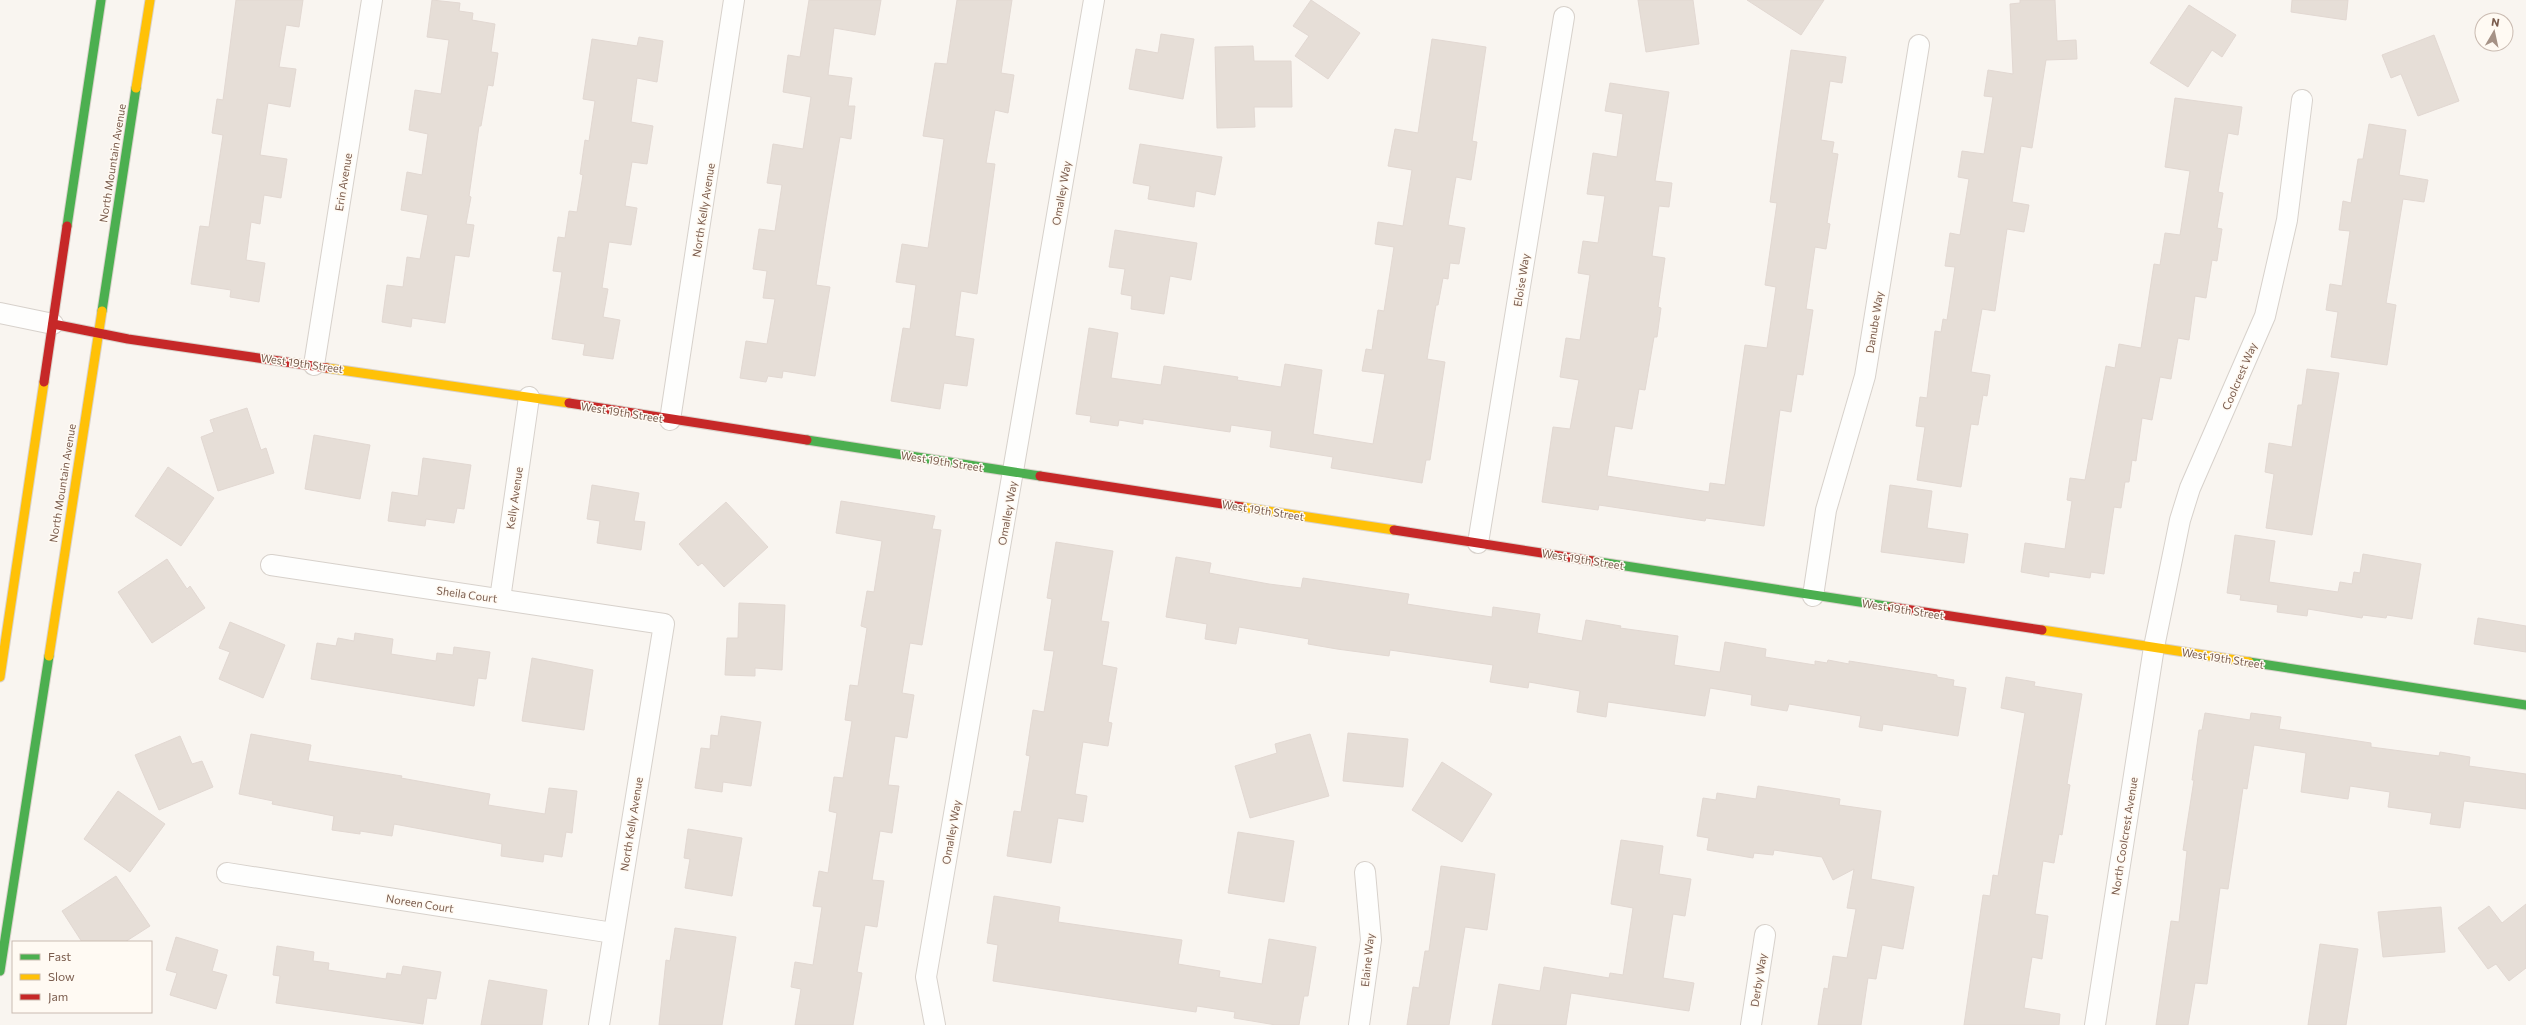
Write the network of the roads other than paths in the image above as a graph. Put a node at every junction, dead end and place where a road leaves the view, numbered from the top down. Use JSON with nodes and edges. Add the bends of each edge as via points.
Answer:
{"nodes":[{"id":1,"x":101,"y":0,"type":"edge"},
{"id":2,"x":150,"y":0,"type":"edge"},
{"id":3,"x":372,"y":0,"type":"edge"},
{"id":4,"x":734,"y":0,"type":"edge"},
{"id":5,"x":1094,"y":0,"type":"edge"},
{"id":6,"x":1564,"y":17,"type":"dead end"},
{"id":7,"x":1919,"y":45,"type":"dead end"},
{"id":8,"x":2302,"y":100,"type":"dead end"},
{"id":9,"x":0,"y":313,"type":"edge"},
{"id":10,"x":53,"y":324,"type":"junction"},
{"id":11,"x":97,"y":334,"type":"junction"},
{"id":12,"x":314,"y":365,"type":"junction"},
{"id":13,"x":529,"y":397,"type":"junction"},
{"id":14,"x":670,"y":420,"type":"junction"},
{"id":15,"x":1014,"y":472,"type":"junction"},
{"id":16,"x":1478,"y":543,"type":"junction"},
{"id":17,"x":270,"y":565,"type":"dead end"},
{"id":18,"x":1813,"y":596,"type":"junction"},
{"id":19,"x":500,"y":598,"type":"junction"},
{"id":20,"x":664,"y":624,"type":"joint"},
{"id":21,"x":2154,"y":647,"type":"junction"},
{"id":22,"x":0,"y":677,"type":"edge"},
{"id":23,"x":2526,"y":705,"type":"edge"},
{"id":24,"x":1365,"y":872,"type":"dead end"},
{"id":25,"x":227,"y":873,"type":"dead end"},
{"id":26,"x":613,"y":933,"type":"junction"},
{"id":27,"x":1765,"y":935,"type":"dead end"},
{"id":28,"x":0,"y":971,"type":"edge"},
{"id":29,"x":599,"y":1025,"type":"edge"},
{"id":30,"x":935,"y":1025,"type":"edge"},
{"id":31,"x":1359,"y":1025,"type":"edge"},
{"id":32,"x":1750,"y":1025,"type":"edge"},
{"id":33,"x":2095,"y":1025,"type":"edge"}],
"edges":[{"from":1,"to":10,"type":"main road"},
{"from":2,"to":11,"type":"main road","name":"North Mountain Avenue"},
{"from":3,"to":12,"type":"street","name":"Erin Avenue"},
{"from":4,"to":14,"type":"street","name":"North Kelly Avenue"},
{"from":5,"to":15,"type":"street","name":"Omalley Way"},
{"from":6,"to":16,"type":"street","name":"Eloise Way"},
{"from":7,"to":18,"type":"street","name":"Danube Way","via":[[1865,376],[1826,510]]},
{"from":8,"to":21,"type":"street","name":"Coolcrest Way","via":[[2287,220],[2265,316],[2190,488],[2180,520]]},
{"from":9,"to":10,"type":"street","name":"West 19th Street"},
{"from":10,"to":11,"type":"main road","name":"West 19th Street"},
{"from":10,"to":22,"type":"main road"},
{"from":11,"to":12,"type":"main road","name":"West 19th Street"},
{"from":11,"to":28,"type":"main road","name":"North Mountain Avenue"},
{"from":12,"to":13,"type":"main road","name":"West 19th Street"},
{"from":13,"to":14,"type":"main road","name":"West 19th Street"},
{"from":13,"to":19,"type":"street","name":"Kelly Avenue"},
{"from":14,"to":15,"type":"main road","name":"West 19th Street"},
{"from":15,"to":16,"type":"main road","name":"West 19th Street"},
{"from":15,"to":30,"type":"street","name":"Omalley Way","via":[[926,977]]},
{"from":16,"to":18,"type":"main road","name":"West 19th Street"},
{"from":17,"to":19,"type":"street","name":"Sheila Court"},
{"from":18,"to":21,"type":"main road","name":"West 19th Street"},
{"from":19,"to":20,"type":"street","name":"Sheila Court"},
{"from":20,"to":26,"type":"street","name":"North Kelly Avenue"},
{"from":21,"to":23,"type":"main road","name":"West 19th Street"},
{"from":21,"to":33,"type":"street","name":"North Coolcrest Avenue"},
{"from":24,"to":31,"type":"street","name":"Elaine Way","via":[[1371,940]]},
{"from":25,"to":26,"type":"street","name":"Noreen Court"},
{"from":26,"to":29,"type":"street","name":"North Kelly Avenue"},
{"from":27,"to":32,"type":"street","name":"Derby Way"}]}
